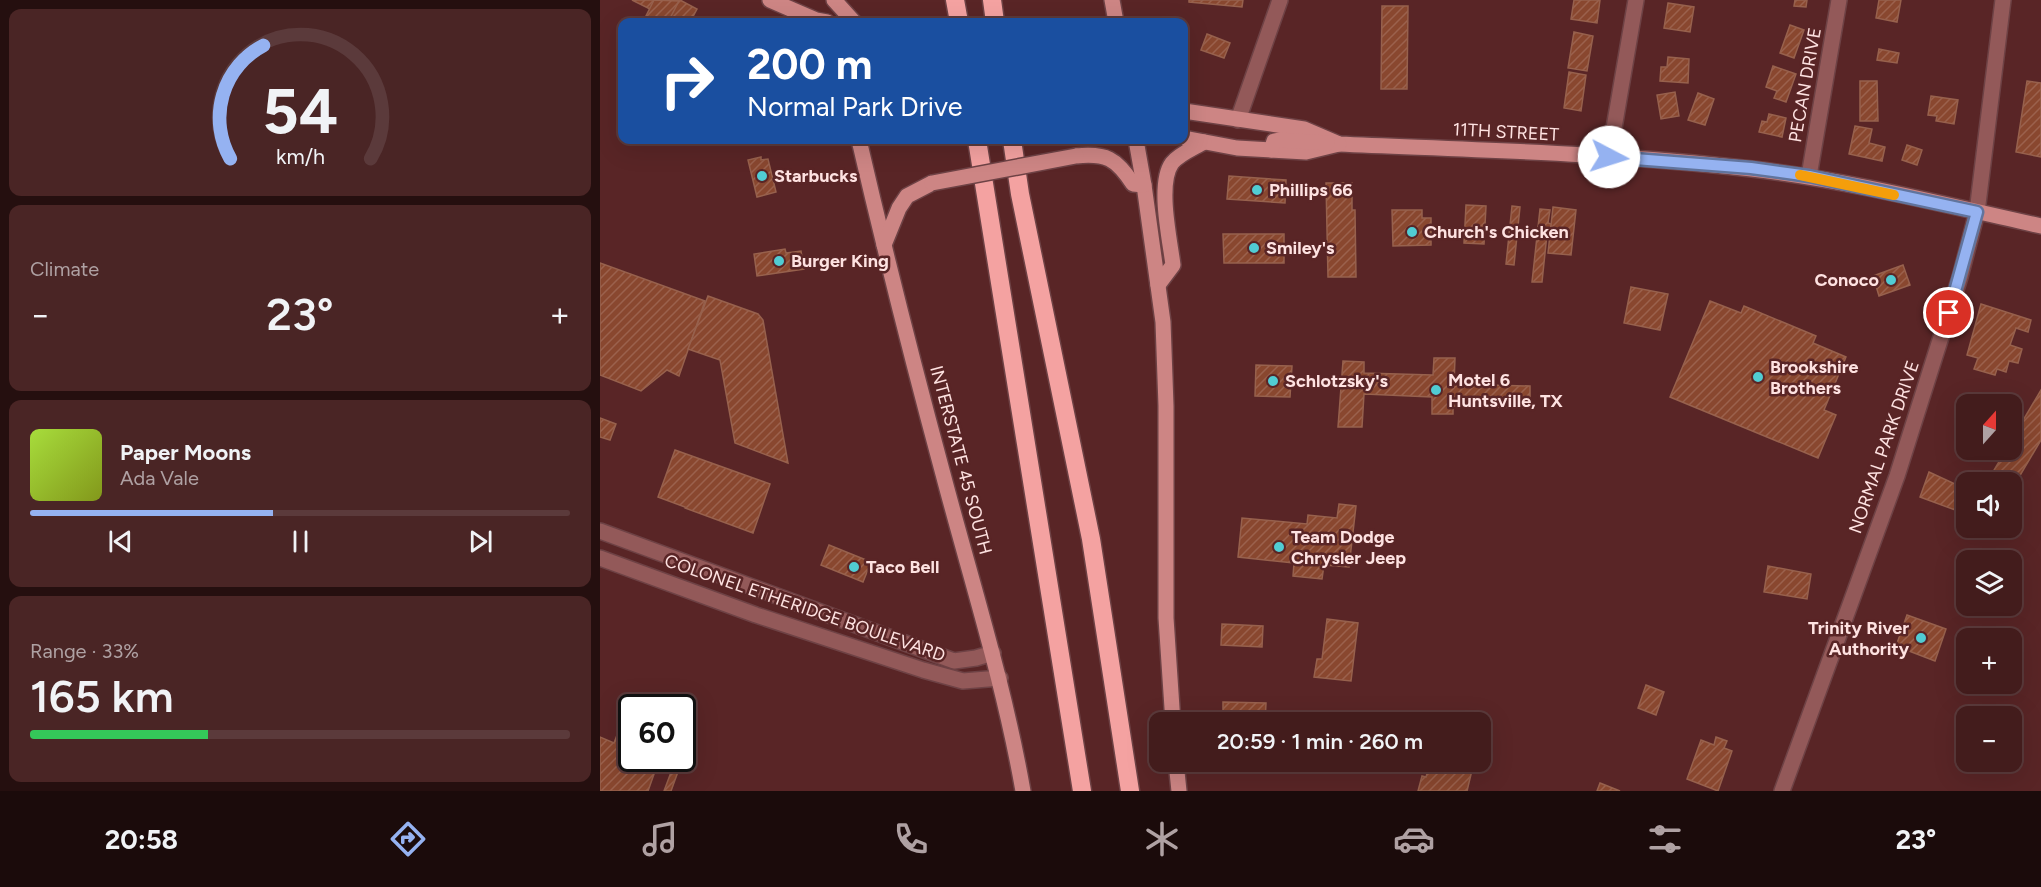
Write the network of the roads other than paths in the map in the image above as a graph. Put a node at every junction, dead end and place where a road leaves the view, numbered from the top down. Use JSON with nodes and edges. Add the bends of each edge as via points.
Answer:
{"nodes":[{"id":1,"x":770,"y":0,"type":"edge"},
{"id":2,"x":832,"y":0,"type":"edge"},
{"id":3,"x":955,"y":0,"type":"edge"},
{"id":4,"x":992,"y":0,"type":"edge"},
{"id":5,"x":1112,"y":0,"type":"edge"},
{"id":6,"x":1280,"y":0,"type":"edge"},
{"id":7,"x":1636,"y":0,"type":"edge"},
{"id":8,"x":1839,"y":0,"type":"edge"},
{"id":9,"x":2003,"y":0,"type":"edge"},
{"id":10,"x":811,"y":18,"type":"edge"},
{"id":11,"x":834,"y":18,"type":"edge"},
{"id":12,"x":850,"y":18,"type":"edge"},
{"id":13,"x":957,"y":18,"type":"edge"},
{"id":14,"x":994,"y":18,"type":"edge"},
{"id":15,"x":1115,"y":18,"type":"edge"},
{"id":16,"x":1188,"y":112,"type":"edge"},
{"id":17,"x":1238,"y":120,"type":"junction"},
{"id":18,"x":1188,"y":139,"type":"edge"},
{"id":19,"x":1203,"y":142,"type":"junction"},
{"id":20,"x":860,"y":144,"type":"edge"},
{"id":21,"x":978,"y":144,"type":"edge"},
{"id":22,"x":1013,"y":144,"type":"edge"},
{"id":23,"x":1137,"y":144,"type":"edge"},
{"id":24,"x":1339,"y":144,"type":"junction"},
{"id":25,"x":1271,"y":150,"type":"junction"},
{"id":26,"x":1609,"y":157,"type":"junction"},
{"id":27,"x":1809,"y":176,"type":"junction"},
{"id":28,"x":1144,"y":185,"type":"junction"},
{"id":29,"x":1977,"y":212,"type":"junction"},
{"id":30,"x":2041,"y":226,"type":"edge"},
{"id":31,"x":884,"y":245,"type":"junction"},
{"id":32,"x":1158,"y":285,"type":"junction"},
{"id":33,"x":600,"y":531,"type":"edge"},
{"id":34,"x":600,"y":558,"type":"edge"},
{"id":35,"x":1097,"y":579,"type":"junction"},
{"id":36,"x":765,"y":591,"type":"junction"},
{"id":37,"x":756,"y":615,"type":"junction"},
{"id":38,"x":993,"y":653,"type":"junction"},
{"id":39,"x":1000,"y":678,"type":"junction"},
{"id":40,"x":1172,"y":712,"type":"edge"},
{"id":41,"x":1177,"y":772,"type":"edge"},
{"id":42,"x":1023,"y":791,"type":"edge"},
{"id":43,"x":1082,"y":791,"type":"edge"},
{"id":44,"x":1130,"y":791,"type":"edge"},
{"id":45,"x":1142,"y":791,"type":"edge"},
{"id":46,"x":1179,"y":791,"type":"edge"},
{"id":47,"x":1782,"y":791,"type":"edge"}],
"edges":[{"from":1,"to":10,"type":"main road"},
{"from":2,"to":11,"type":"main road"},
{"from":2,"to":12,"type":"main road"},
{"from":3,"to":13,"type":"highway"},
{"from":4,"to":14,"type":"highway"},
{"from":5,"to":15,"type":"main road"},
{"from":6,"to":17,"type":"street"},
{"from":7,"to":26,"type":"street"},
{"from":8,"to":27,"type":"street","name":"PECAN DRIVE"},
{"from":9,"to":29,"type":"street","name":"NORMAL PARK DRIVE"},
{"from":16,"to":17,"type":"main road","name":"11TH STREET"},
{"from":17,"to":24,"type":"main road","name":"11TH STREET","via":[[1304,129]]},
{"from":18,"to":19,"type":"main road"},
{"from":19,"to":25,"type":"main road"},
{"from":19,"to":32,"type":"main road","via":[[1170,166],[1165,185],[1173,265]]},
{"from":20,"to":31,"type":"main road","name":"INTERSTATE 45 SOUTH"},
{"from":21,"to":43,"type":"highway"},
{"from":22,"to":35,"type":"highway"},
{"from":23,"to":28,"type":"main road"},
{"from":24,"to":25,"type":"main road","via":[[1306,152]]},
{"from":24,"to":25,"type":"main road","via":[[1284,139],[1275,141]]},
{"from":24,"to":26,"type":"main road","name":"11TH STREET"},
{"from":26,"to":27,"type":"main road","name":"11TH STREET"},
{"from":27,"to":29,"type":"main road","name":"11TH STREET"},
{"from":28,"to":31,"type":"main road","bridge":true,"via":[[1133,184],[1122,168],[1095,154],[932,183],[907,196]]},
{"from":28,"to":32,"type":"main road"},
{"from":29,"to":30,"type":"main road","name":"11TH STREET"},
{"from":29,"to":47,"type":"street","name":"NORMAL PARK DRIVE","via":[[1897,476]]},
{"from":31,"to":38,"type":"main road","name":"INTERSTATE 45 SOUTH"},
{"from":32,"to":40,"type":"main road","via":[[1166,406],[1166,618]]},
{"from":33,"to":36,"type":"street","name":"COLONEL ETHERIDGE BOULEVARD"},
{"from":34,"to":37,"type":"street","name":"COLONEL ETHERIDGE BOULEVARD"},
{"from":35,"to":44,"type":"highway"},
{"from":35,"to":45,"type":"highway","via":[[1116,654]]},
{"from":36,"to":37,"type":"street"},
{"from":36,"to":38,"type":"street","name":"COLONEL ETHERIDGE BOULEVARD","via":[[954,661]]},
{"from":37,"to":39,"type":"street","name":"COLONEL ETHERIDGE BOULEVARD","via":[[963,681]]},
{"from":38,"to":39,"type":"main road","name":"INTERSTATE 45 SOUTH"},
{"from":39,"to":42,"type":"main road","name":"INTERSTATE 45 SOUTH"},
{"from":41,"to":46,"type":"main road"}]}
